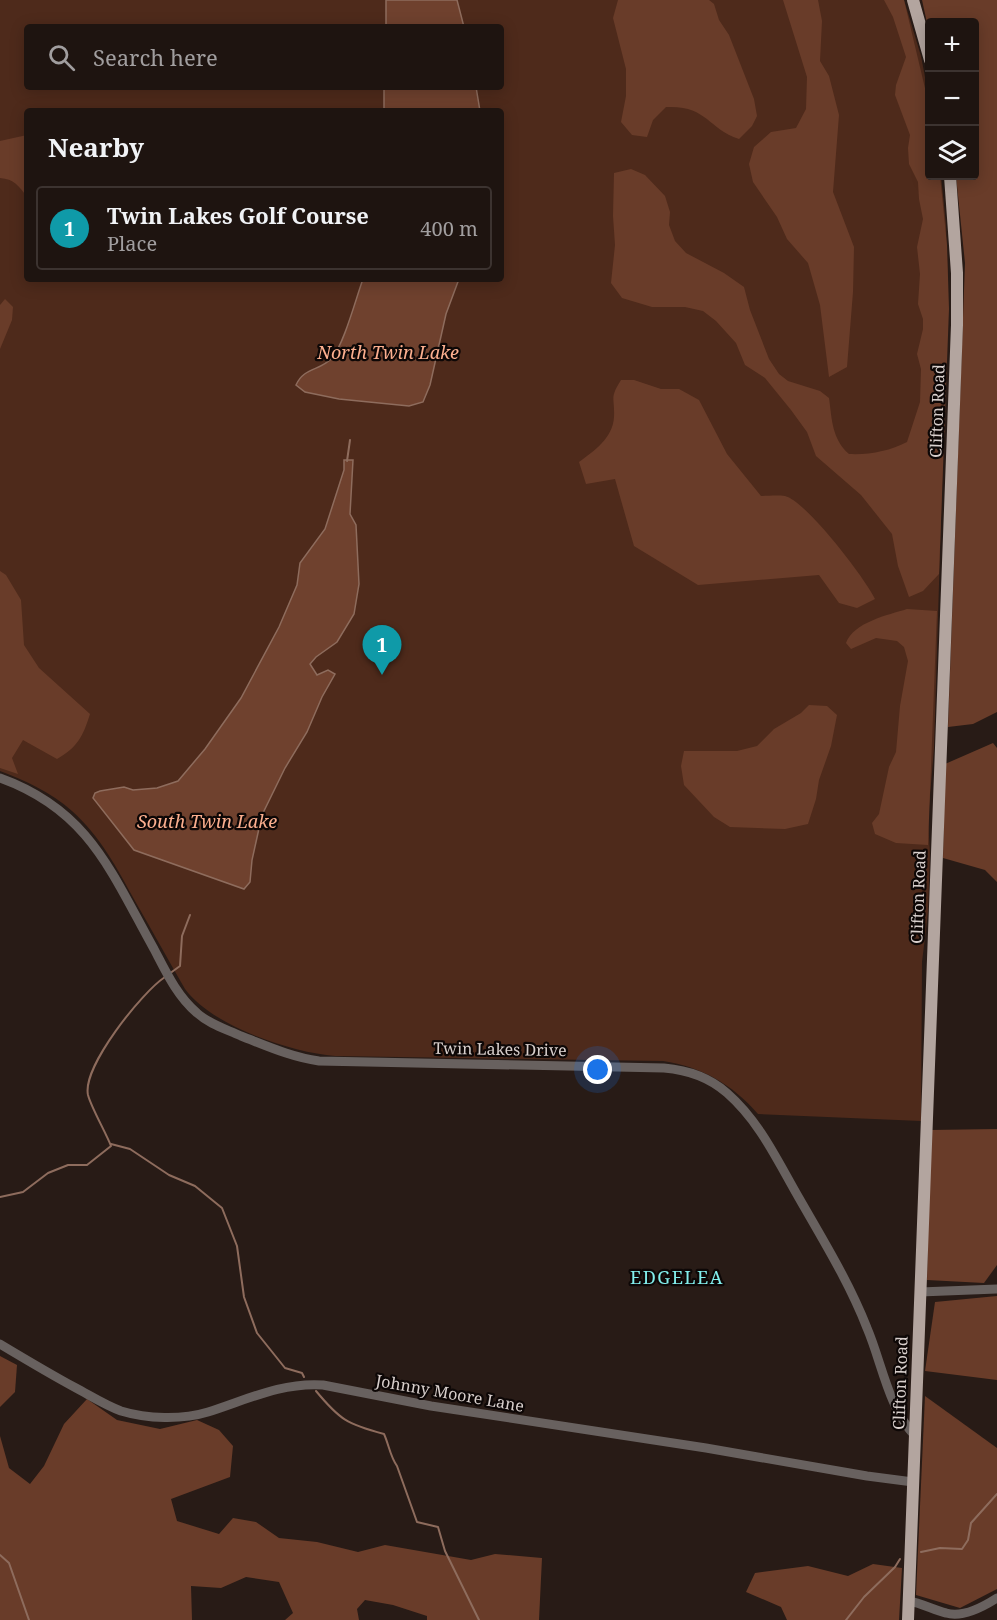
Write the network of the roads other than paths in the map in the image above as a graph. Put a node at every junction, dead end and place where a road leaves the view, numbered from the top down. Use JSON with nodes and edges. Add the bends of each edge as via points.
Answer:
{"nodes":[{"id":1,"x":913,"y":0,"type":"edge"},
{"id":2,"x":925,"y":42,"type":"edge"},
{"id":3,"x":950,"y":180,"type":"edge"},
{"id":4,"x":0,"y":778,"type":"edge"},
{"id":5,"x":997,"y":1289,"type":"edge"},
{"id":6,"x":920,"y":1292,"type":"junction"},
{"id":7,"x":0,"y":1344,"type":"edge"},
{"id":8,"x":915,"y":1436,"type":"junction"},
{"id":9,"x":913,"y":1482,"type":"junction"},
{"id":10,"x":997,"y":1598,"type":"edge"},
{"id":11,"x":908,"y":1601,"type":"junction"},
{"id":12,"x":908,"y":1620,"type":"edge"}],
"edges":[{"from":1,"to":2,"type":"main road"},
{"from":3,"to":6,"type":"main road","name":"Clifton Road","via":[[957,325]]},
{"from":4,"to":8,"type":"street","name":"Twin Lakes Drive","via":[[48,801],[83,832],[114,878],[172,982],[204,1019],[302,1058],[664,1068],[712,1082],[744,1108],[766,1138],[852,1294],[900,1417]]},
{"from":5,"to":6,"type":"street"},
{"from":6,"to":8,"type":"main road","name":"Clifton Road"},
{"from":7,"to":9,"type":"street","name":"Johnny Moore Lane","via":[[102,1402],[135,1414],[195,1415],[275,1390],[324,1385],[431,1406]]},
{"from":8,"to":9,"type":"main road","name":"Clifton Road"},
{"from":9,"to":11,"type":"main road","name":"Clifton Road"},
{"from":10,"to":11,"type":"street","via":[[954,1615]]},
{"from":11,"to":12,"type":"main road","name":"Clifton Road"}]}
